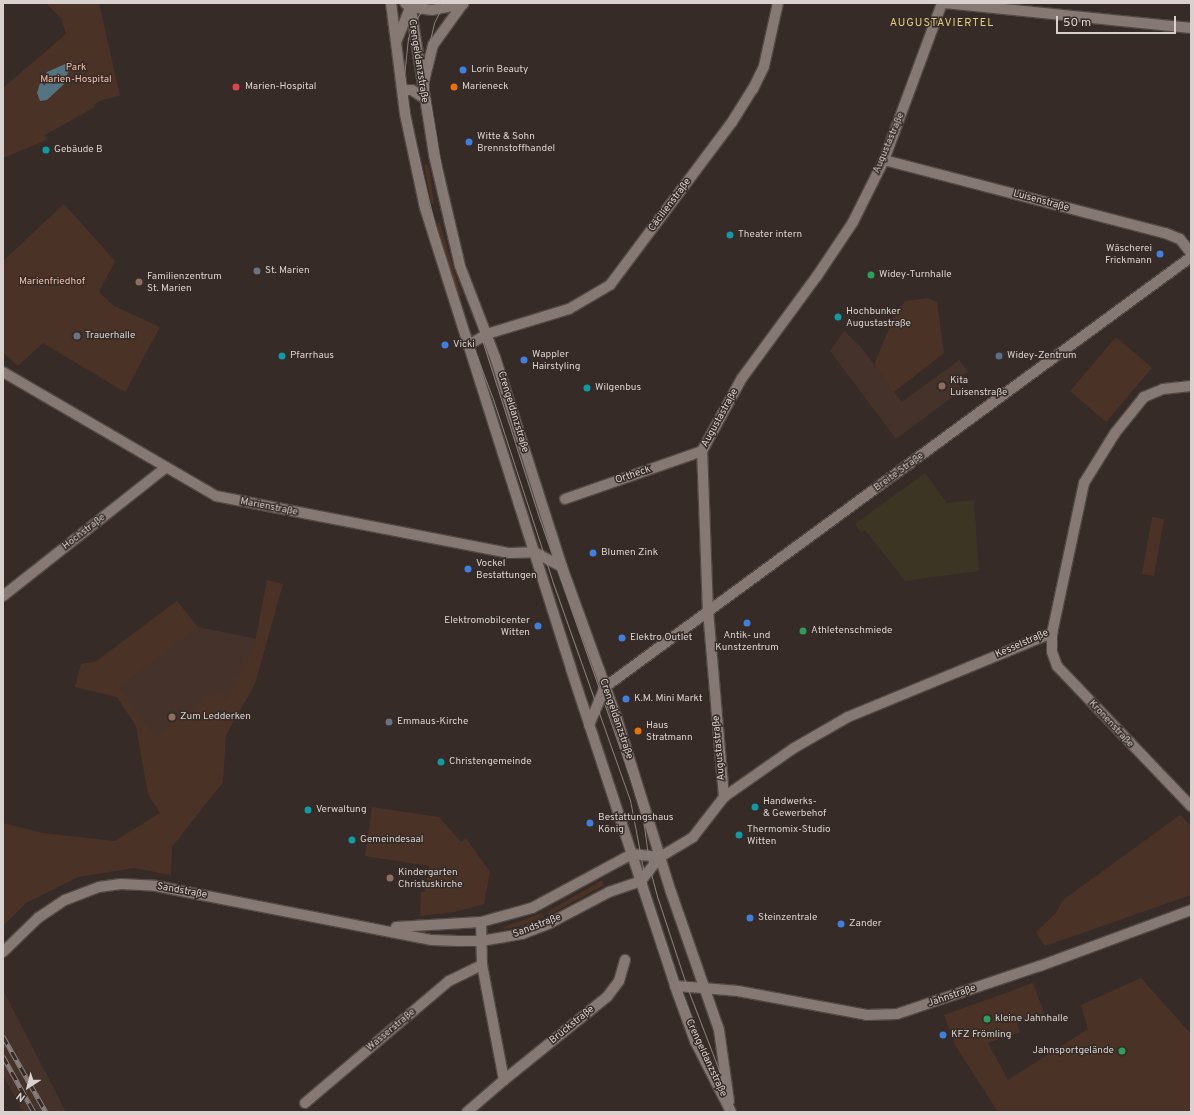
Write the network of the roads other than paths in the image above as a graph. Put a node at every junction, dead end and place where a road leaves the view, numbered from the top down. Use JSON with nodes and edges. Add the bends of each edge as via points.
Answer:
{"nodes":[{"id":1,"x":391,"y":3,"type":"edge"},
{"id":2,"x":778,"y":3,"type":"edge"},
{"id":3,"x":942,"y":3,"type":"edge"},
{"id":4,"x":946,"y":3,"type":"edge"},
{"id":5,"x":409,"y":4,"type":"edge"},
{"id":6,"x":463,"y":4,"type":"edge"},
{"id":7,"x":1191,"y":28,"type":"edge"},
{"id":8,"x":398,"y":40,"type":"junction"},
{"id":9,"x":423,"y":85,"type":"junction"},
{"id":10,"x":403,"y":90,"type":"junction"},
{"id":11,"x":424,"y":98,"type":"junction"},
{"id":12,"x":884,"y":160,"type":"junction"},
{"id":13,"x":1191,"y":253,"type":"edge"},
{"id":14,"x":1191,"y":257,"type":"edge"},
{"id":15,"x":487,"y":334,"type":"junction"},
{"id":16,"x":470,"y":344,"type":"junction"},
{"id":17,"x":3,"y":372,"type":"edge"},
{"id":18,"x":1191,"y":386,"type":"edge"},
{"id":19,"x":702,"y":451,"type":"junction"},
{"id":20,"x":165,"y":468,"type":"junction"},
{"id":21,"x":565,"y":499,"type":"dead end"},
{"id":22,"x":534,"y":552,"type":"junction"},
{"id":23,"x":562,"y":567,"type":"junction"},
{"id":24,"x":3,"y":596,"type":"edge"},
{"id":25,"x":708,"y":612,"type":"junction"},
{"id":26,"x":1052,"y":633,"type":"junction"},
{"id":27,"x":605,"y":687,"type":"junction"},
{"id":28,"x":589,"y":724,"type":"junction"},
{"id":29,"x":724,"y":797,"type":"junction"},
{"id":30,"x":1191,"y":806,"type":"edge"},
{"id":31,"x":632,"y":854,"type":"junction"},
{"id":32,"x":660,"y":857,"type":"junction"},
{"id":33,"x":641,"y":881,"type":"junction"},
{"id":34,"x":1191,"y":910,"type":"edge"},
{"id":35,"x":481,"y":922,"type":"junction"},
{"id":36,"x":380,"y":928,"type":"junction"},
{"id":37,"x":481,"y":941,"type":"junction"},
{"id":38,"x":3,"y":952,"type":"edge"},
{"id":39,"x":625,"y":960,"type":"dead end"},
{"id":40,"x":482,"y":965,"type":"junction"},
{"id":41,"x":675,"y":986,"type":"junction"},
{"id":42,"x":703,"y":988,"type":"junction"},
{"id":43,"x":504,"y":1080,"type":"junction"},
{"id":44,"x":305,"y":1103,"type":"dead end"},
{"id":45,"x":731,"y":1110,"type":"edge"},
{"id":46,"x":466,"y":1112,"type":"edge"}],
"edges":[{"from":1,"to":8,"type":"street"},
{"from":2,"to":15,"type":"street","name":"Cäcilienstraße","via":[[764,66],[753,90],[732,122],[610,284],[568,309]]},
{"from":3,"to":12,"type":"street","name":"Augustastraße"},
{"from":4,"to":7,"type":"street"},
{"from":5,"to":6,"type":"street","via":[[440,10]]},
{"from":5,"to":8,"type":"street","name":"Crengeldanzstraße"},
{"from":5,"to":9,"type":"street","name":"Crengeldanzstraße"},
{"from":6,"to":9,"type":"street","via":[[433,45]]},
{"from":8,"to":10,"type":"street","name":"Crengeldanzstraße"},
{"from":9,"to":11,"type":"street","name":"Crengeldanzstraße"},
{"from":10,"to":11,"type":"street","via":[[412,90]]},
{"from":10,"to":16,"type":"street","name":"Crengeldanzstraße","via":[[405,114],[425,208]]},
{"from":11,"to":15,"type":"street","name":"Crengeldanzstraße","via":[[449,228],[472,301]]},
{"from":12,"to":13,"type":"street","name":"Luisenstraße","via":[[1165,233],[1180,239]]},
{"from":12,"to":19,"type":"street","name":"Augustastraße","via":[[853,222],[742,378]]},
{"from":14,"to":25,"type":"street","name":"Breite Straße"},
{"from":15,"to":16,"type":"street"},
{"from":15,"to":23,"type":"street","name":"Crengeldanzstraße"},
{"from":16,"to":22,"type":"street","name":"Crengeldanzstraße"},
{"from":17,"to":20,"type":"street","name":"Marienstraße"},
{"from":18,"to":26,"type":"street","name":"Kesselstraße","via":[[1162,389],[1144,398],[1115,433],[1084,483]]},
{"from":19,"to":21,"type":"street","name":"Ortheck"},
{"from":19,"to":25,"type":"street","name":"Augustastraße"},
{"from":20,"to":22,"type":"street","name":"Marienstraße","via":[[216,496],[510,553]]},
{"from":20,"to":24,"type":"street","name":"Hochstraße"},
{"from":22,"to":23,"type":"street"},
{"from":22,"to":28,"type":"street","name":"Crengeldanzstraße"},
{"from":23,"to":27,"type":"street","name":"Crengeldanzstraße"},
{"from":25,"to":27,"type":"street","name":"Breite Straße"},
{"from":25,"to":29,"type":"street","name":"Augustastraße"},
{"from":26,"to":29,"type":"street","name":"Kesselstraße","via":[[848,717],[794,748]]},
{"from":26,"to":30,"type":"street","name":"Kronenstraße","via":[[1052,652],[1057,666]]},
{"from":27,"to":28,"type":"street"},
{"from":27,"to":32,"type":"street","name":"Crengeldanzstraße"},
{"from":28,"to":31,"type":"street","name":"Crengeldanzstraße"},
{"from":29,"to":32,"type":"street","via":[[693,837]]},
{"from":31,"to":32,"type":"street"},
{"from":31,"to":33,"type":"street","name":"Crengeldanzstraße"},
{"from":31,"to":35,"type":"street","name":"Sandstraße","via":[[541,904]]},
{"from":32,"to":33,"type":"street"},
{"from":32,"to":42,"type":"street","name":"Crengeldanzstraße"},
{"from":33,"to":37,"type":"street","name":"Sandstraße","via":[[609,892],[550,923],[522,934]]},
{"from":33,"to":41,"type":"street","name":"Crengeldanzstraße"},
{"from":34,"to":42,"type":"street","name":"Jahnstraße","via":[[1040,966],[897,1014],[867,1015],[738,991]]},
{"from":35,"to":36,"type":"street","name":"Sandstraße","via":[[433,927]]},
{"from":35,"to":37,"type":"street"},
{"from":36,"to":37,"type":"street","name":"Sandstraße","via":[[432,940]]},
{"from":36,"to":38,"type":"street","name":"Sandstraße","via":[[156,886],[121,884],[99,887],[65,900],[38,918]]},
{"from":37,"to":40,"type":"street"},
{"from":39,"to":43,"type":"street","name":"Brückstraße","via":[[619,981],[607,997]]},
{"from":40,"to":43,"type":"street"},
{"from":40,"to":44,"type":"street","name":"Wasserstraße","via":[[449,981]]},
{"from":41,"to":42,"type":"street","name":"Jahnstraße"},
{"from":41,"to":45,"type":"street","name":"Crengeldanzstraße","via":[[695,1041]]},
{"from":42,"to":45,"type":"street","name":"Crengeldanzstraße","via":[[719,1030]]},
{"from":43,"to":46,"type":"street","name":"Brückstraße"}]}
